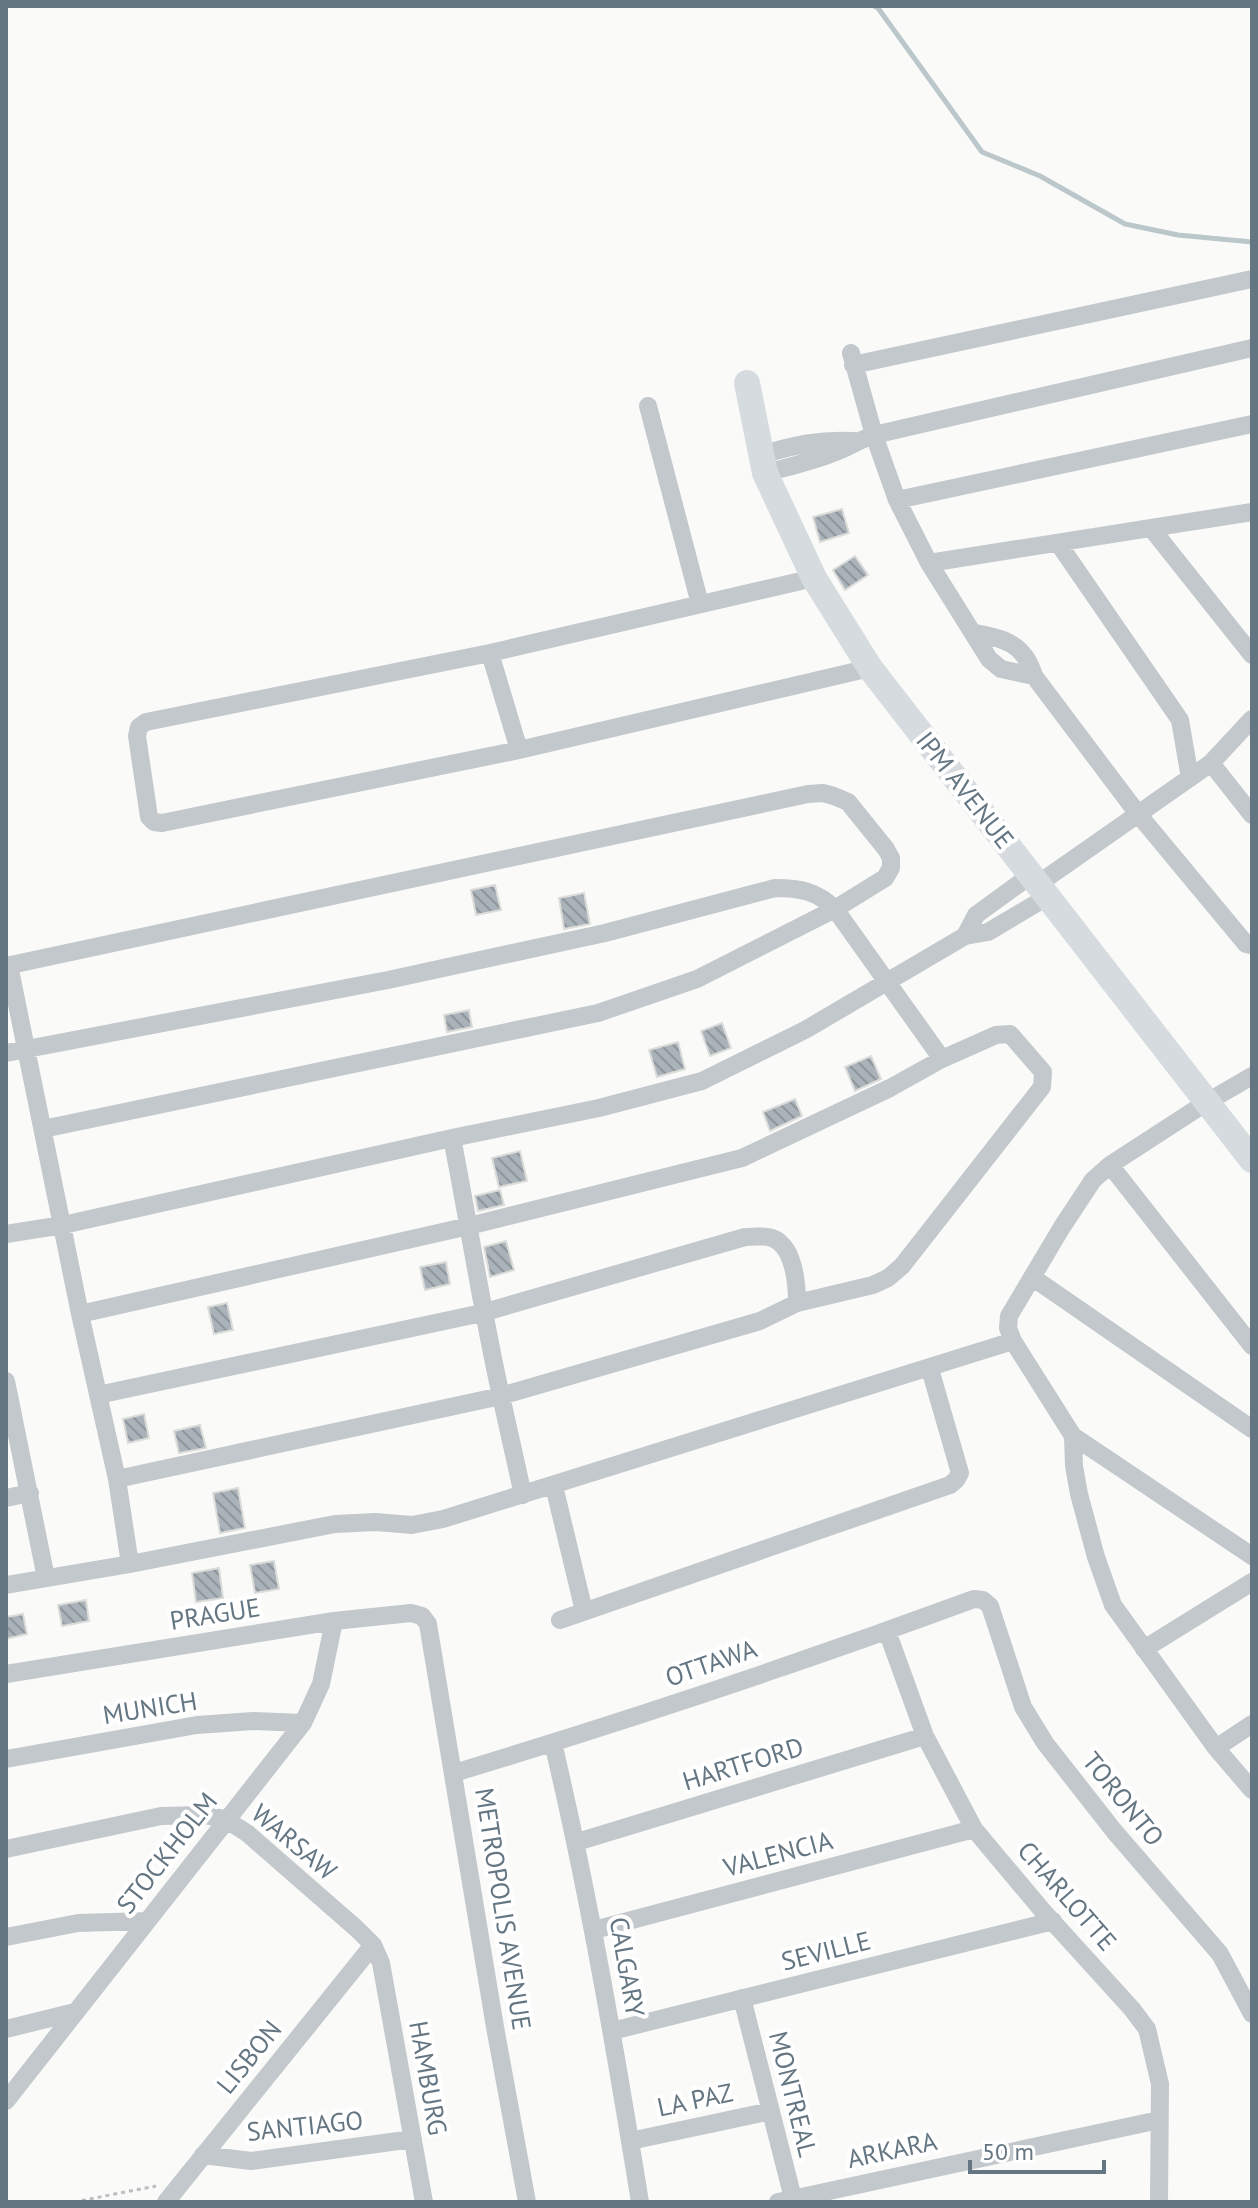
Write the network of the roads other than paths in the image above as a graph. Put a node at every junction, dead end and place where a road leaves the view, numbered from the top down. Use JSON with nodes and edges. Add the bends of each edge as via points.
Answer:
{"nodes":[{"id":1,"x":1252,"y":279,"type":"edge"},
{"id":2,"x":1252,"y":348,"type":"edge"},
{"id":3,"x":747,"y":383,"type":"dead end"},
{"id":4,"x":648,"y":406,"type":"dead end"},
{"id":5,"x":1252,"y":424,"type":"edge"},
{"id":6,"x":865,"y":438,"type":"junction"},
{"id":7,"x":764,"y":464,"type":"junction"},
{"id":8,"x":897,"y":500,"type":"junction"},
{"id":9,"x":1252,"y":512,"type":"edge"},
{"id":10,"x":1151,"y":528,"type":"junction"},
{"id":11,"x":1058,"y":543,"type":"junction"},
{"id":12,"x":929,"y":563,"type":"junction"},
{"id":13,"x":814,"y":578,"type":"junction"},
{"id":14,"x":700,"y":604,"type":"junction"},
{"id":15,"x":974,"y":633,"type":"junction"},
{"id":16,"x":490,"y":653,"type":"junction"},
{"id":17,"x":1252,"y":655,"type":"edge"},
{"id":18,"x":870,"y":668,"type":"junction"},
{"id":19,"x":1034,"y":676,"type":"junction"},
{"id":20,"x":1252,"y":719,"type":"edge"},
{"id":21,"x":519,"y":750,"type":"junction"},
{"id":22,"x":1211,"y":763,"type":"junction"},
{"id":23,"x":1190,"y":778,"type":"junction"},
{"id":24,"x":1138,"y":814,"type":"junction"},
{"id":25,"x":1252,"y":815,"type":"edge"},
{"id":26,"x":1038,"y":886,"type":"junction"},
{"id":27,"x":835,"y":909,"type":"junction"},
{"id":28,"x":965,"y":936,"type":"junction"},
{"id":29,"x":1252,"y":945,"type":"edge"},
{"id":30,"x":8,"y":966,"type":"edge"},
{"id":31,"x":887,"y":983,"type":"junction"},
{"id":32,"x":26,"y":1049,"type":"junction"},
{"id":33,"x":6,"y":1053,"type":"edge"},
{"id":34,"x":942,"y":1059,"type":"junction"},
{"id":35,"x":1252,"y":1076,"type":"edge"},
{"id":36,"x":1207,"y":1102,"type":"junction"},
{"id":37,"x":43,"y":1129,"type":"junction"},
{"id":38,"x":452,"y":1138,"type":"junction"},
{"id":39,"x":1252,"y":1160,"type":"edge"},
{"id":40,"x":1110,"y":1165,"type":"junction"},
{"id":41,"x":63,"y":1225,"type":"junction"},
{"id":42,"x":469,"y":1226,"type":"junction"},
{"id":43,"x":6,"y":1234,"type":"edge"},
{"id":44,"x":1032,"y":1277,"type":"junction"},
{"id":45,"x":797,"y":1303,"type":"junction"},
{"id":46,"x":482,"y":1313,"type":"junction"},
{"id":47,"x":80,"y":1314,"type":"junction"},
{"id":48,"x":1013,"y":1341,"type":"junction"},
{"id":49,"x":1252,"y":1346,"type":"edge"},
{"id":50,"x":930,"y":1369,"type":"junction"},
{"id":51,"x":6,"y":1381,"type":"edge"},
{"id":52,"x":98,"y":1395,"type":"junction"},
{"id":53,"x":501,"y":1396,"type":"junction"},
{"id":54,"x":9,"y":1410,"type":"edge"},
{"id":55,"x":1252,"y":1429,"type":"edge"},
{"id":56,"x":1073,"y":1436,"type":"junction"},
{"id":57,"x":117,"y":1479,"type":"junction"},
{"id":58,"x":554,"y":1486,"type":"junction"},
{"id":59,"x":30,"y":1493,"type":"junction"},
{"id":60,"x":523,"y":1495,"type":"junction"},
{"id":61,"x":6,"y":1498,"type":"edge"},
{"id":62,"x":1252,"y":1556,"type":"edge"},
{"id":63,"x":130,"y":1564,"type":"junction"},
{"id":64,"x":46,"y":1578,"type":"junction"},
{"id":65,"x":1252,"y":1582,"type":"edge"},
{"id":66,"x":6,"y":1585,"type":"edge"},
{"id":67,"x":983,"y":1600,"type":"joint"},
{"id":68,"x":584,"y":1611,"type":"junction"},
{"id":69,"x":560,"y":1620,"type":"dead end"},
{"id":70,"x":334,"y":1621,"type":"junction"},
{"id":71,"x":428,"y":1624,"type":"joint"},
{"id":72,"x":887,"y":1631,"type":"junction"},
{"id":73,"x":1144,"y":1649,"type":"junction"},
{"id":74,"x":6,"y":1674,"type":"edge"},
{"id":75,"x":303,"y":1723,"type":"junction"},
{"id":76,"x":1252,"y":1724,"type":"edge"},
{"id":77,"x":925,"y":1736,"type":"junction"},
{"id":78,"x":553,"y":1743,"type":"junction"},
{"id":79,"x":1216,"y":1748,"type":"junction"},
{"id":80,"x":6,"y":1759,"type":"edge"},
{"id":81,"x":454,"y":1773,"type":"junction"},
{"id":82,"x":1252,"y":1790,"type":"edge"},
{"id":83,"x":225,"y":1819,"type":"junction"},
{"id":84,"x":974,"y":1829,"type":"junction"},
{"id":85,"x":577,"y":1842,"type":"junction"},
{"id":86,"x":6,"y":1849,"type":"edge"},
{"id":87,"x":147,"y":1921,"type":"junction"},
{"id":88,"x":1053,"y":1921,"type":"junction"},
{"id":89,"x":594,"y":1930,"type":"junction"},
{"id":90,"x":6,"y":1937,"type":"edge"},
{"id":91,"x":373,"y":1945,"type":"junction"},
{"id":92,"x":381,"y":1963,"type":"joint"},
{"id":93,"x":742,"y":1998,"type":"junction"},
{"id":94,"x":75,"y":2012,"type":"junction"},
{"id":95,"x":1252,"y":2014,"type":"edge"},
{"id":96,"x":6,"y":2029,"type":"edge"},
{"id":97,"x":612,"y":2031,"type":"junction"},
{"id":98,"x":6,"y":2101,"type":"edge"},
{"id":99,"x":771,"y":2111,"type":"junction"},
{"id":100,"x":1159,"y":2120,"type":"junction"},
{"id":101,"x":413,"y":2139,"type":"junction"},
{"id":102,"x":630,"y":2141,"type":"junction"},
{"id":103,"x":203,"y":2155,"type":"junction"},
{"id":104,"x":788,"y":2201,"type":"edge"},
{"id":105,"x":166,"y":2202,"type":"edge"},
{"id":106,"x":424,"y":2202,"type":"edge"},
{"id":107,"x":527,"y":2202,"type":"edge"},
{"id":108,"x":640,"y":2202,"type":"edge"},
{"id":109,"x":1159,"y":2202,"type":"edge"}],
"edges":[{"from":1,"to":6,"type":"street","via":[[852,359]]},
{"from":2,"to":6,"type":"street"},
{"from":3,"to":7,"type":"street","name":"IPM AVENUE"},
{"from":4,"to":14,"type":"street"},
{"from":5,"to":8,"type":"street"},
{"from":6,"to":7,"type":"street","via":[[796,444]]},
{"from":6,"to":8,"type":"street"},
{"from":7,"to":13,"type":"street","name":"IPM AVENUE"},
{"from":8,"to":12,"type":"street"},
{"from":9,"to":10,"type":"street"},
{"from":10,"to":11,"type":"street"},
{"from":10,"to":17,"type":"street"},
{"from":11,"to":12,"type":"street"},
{"from":11,"to":23,"type":"street","via":[[1180,720]]},
{"from":12,"to":15,"type":"street"},
{"from":13,"to":14,"type":"street"},
{"from":13,"to":18,"type":"street","name":"IPM AVENUE"},
{"from":14,"to":16,"type":"street"},
{"from":15,"to":19,"type":"street","via":[[1001,669]]},
{"from":15,"to":19,"type":"street","via":[[1018,648]]},
{"from":16,"to":21,"type":"street"},
{"from":16,"to":21,"type":"street","via":[[146,722],[137,736],[149,817],[162,823]]},
{"from":18,"to":21,"type":"street"},
{"from":18,"to":26,"type":"street","name":"IPM AVENUE"},
{"from":19,"to":24,"type":"street"},
{"from":20,"to":22,"type":"street"},
{"from":22,"to":23,"type":"street"},
{"from":22,"to":25,"type":"street"},
{"from":23,"to":24,"type":"street"},
{"from":24,"to":26,"type":"street"},
{"from":24,"to":29,"type":"street"},
{"from":26,"to":28,"type":"street","via":[[988,932]]},
{"from":26,"to":28,"type":"street","via":[[976,915]]},
{"from":26,"to":36,"type":"street","name":"IPM AVENUE"},
{"from":27,"to":30,"type":"street","via":[[885,878],[891,858],[848,802],[808,794]]},
{"from":27,"to":31,"type":"street"},
{"from":27,"to":32,"type":"street","via":[[811,891],[775,888],[605,933],[388,980]]},
{"from":27,"to":37,"type":"street","via":[[697,979],[598,1013]]},
{"from":28,"to":31,"type":"street"},
{"from":30,"to":32,"type":"street"},
{"from":31,"to":34,"type":"street"},
{"from":31,"to":38,"type":"street","via":[[702,1081]]},
{"from":32,"to":33,"type":"street"},
{"from":32,"to":37,"type":"street"},
{"from":34,"to":42,"type":"street","via":[[742,1158]]},
{"from":34,"to":45,"type":"street","via":[[1010,1034],[1043,1072],[1042,1087],[902,1266],[873,1285]]},
{"from":35,"to":36,"type":"street"},
{"from":36,"to":39,"type":"street","name":"IPM AVENUE"},
{"from":36,"to":40,"type":"street"},
{"from":37,"to":41,"type":"street"},
{"from":38,"to":41,"type":"street"},
{"from":38,"to":42,"type":"street"},
{"from":40,"to":44,"type":"street","via":[[1093,1180]]},
{"from":40,"to":49,"type":"street"},
{"from":41,"to":43,"type":"street"},
{"from":41,"to":47,"type":"street"},
{"from":42,"to":46,"type":"street"},
{"from":42,"to":47,"type":"street"},
{"from":44,"to":48,"type":"street","via":[[1009,1316]]},
{"from":44,"to":55,"type":"street"},
{"from":45,"to":46,"type":"street","via":[[797,1277],[784,1246],[771,1237],[745,1237]]},
{"from":45,"to":53,"type":"street","via":[[760,1321]]},
{"from":46,"to":52,"type":"street"},
{"from":46,"to":53,"type":"street"},
{"from":47,"to":52,"type":"street"},
{"from":48,"to":50,"type":"street"},
{"from":48,"to":56,"type":"street"},
{"from":50,"to":58,"type":"street"},
{"from":50,"to":68,"type":"street","via":[[960,1473],[950,1485]]},
{"from":51,"to":54,"type":"street"},
{"from":52,"to":57,"type":"street"},
{"from":53,"to":57,"type":"street"},
{"from":53,"to":60,"type":"street"},
{"from":54,"to":59,"type":"street"},
{"from":56,"to":62,"type":"street"},
{"from":56,"to":73,"type":"street","via":[[1079,1494],[1096,1557],[1113,1605]]},
{"from":57,"to":63,"type":"street"},
{"from":58,"to":60,"type":"street"},
{"from":58,"to":68,"type":"street"},
{"from":59,"to":61,"type":"street"},
{"from":59,"to":64,"type":"street"},
{"from":60,"to":63,"type":"street","via":[[412,1525],[335,1524]]},
{"from":63,"to":64,"type":"street"},
{"from":64,"to":66,"type":"street"},
{"from":65,"to":73,"type":"street"},
{"from":67,"to":72,"type":"street","name":"OTTAWA"},
{"from":67,"to":95,"type":"street","name":"TORONTO","via":[[990,1606],[1023,1707],[1045,1743],[1220,1954]]},
{"from":68,"to":69,"type":"street"},
{"from":70,"to":71,"type":"street","name":"PRAGUE","via":[[411,1613]]},
{"from":70,"to":74,"type":"street","name":"PRAGUE"},
{"from":70,"to":75,"type":"street","name":"STOCKHOLM","via":[[321,1684]]},
{"from":71,"to":81,"type":"street","name":"METROPOLIS AVENUE"},
{"from":72,"to":77,"type":"street","name":"CHARLOTTE"},
{"from":72,"to":78,"type":"street","name":"OTTAWA"},
{"from":73,"to":79,"type":"street"},
{"from":75,"to":80,"type":"street","name":"MUNICH","via":[[197,1725]]},
{"from":75,"to":83,"type":"street","name":"STOCKHOLM"},
{"from":76,"to":79,"type":"street"},
{"from":77,"to":84,"type":"street","name":"CHARLOTTE"},
{"from":77,"to":85,"type":"street","name":"HARTFORD"},
{"from":78,"to":81,"type":"street","name":"OTTAWA"},
{"from":78,"to":85,"type":"street","name":"CALGARY"},
{"from":79,"to":82,"type":"street"},
{"from":81,"to":107,"type":"street","name":"METROPOLIS AVENUE"},
{"from":83,"to":86,"type":"street","name":"WARSAW","via":[[161,1816]]},
{"from":83,"to":87,"type":"street","name":"STOCKHOLM"},
{"from":83,"to":91,"type":"street","name":"WARSAW"},
{"from":84,"to":88,"type":"street","name":"CHARLOTTE"},
{"from":84,"to":89,"type":"street","name":"VALENCIA"},
{"from":85,"to":89,"type":"street","name":"CALGARY"},
{"from":87,"to":90,"type":"street","via":[[78,1923]]},
{"from":87,"to":94,"type":"street","name":"STOCKHOLM"},
{"from":88,"to":93,"type":"street","name":"SEVILLE"},
{"from":88,"to":100,"type":"street","name":"CHARLOTTE","via":[[1147,2029],[1160,2084]]},
{"from":89,"to":97,"type":"street","name":"CALGARY"},
{"from":91,"to":92,"type":"street","name":"WARSAW"},
{"from":91,"to":103,"type":"street","name":"LISBON"},
{"from":92,"to":101,"type":"street","name":"HAMBURG"},
{"from":93,"to":97,"type":"street","name":"SEVILLE"},
{"from":93,"to":99,"type":"street","name":"MONTREAL"},
{"from":94,"to":96,"type":"street"},
{"from":94,"to":98,"type":"street","name":"STOCKHOLM"},
{"from":97,"to":102,"type":"street","name":"CALGARY"},
{"from":99,"to":102,"type":"street","name":"LA PAZ"},
{"from":99,"to":104,"type":"street","name":"MONTREAL"},
{"from":100,"to":104,"type":"street","name":"ARKARA"},
{"from":100,"to":109,"type":"street","name":"CHARLOTTE"},
{"from":101,"to":103,"type":"street","name":"SANTIAGO","via":[[251,2161]]},
{"from":101,"to":106,"type":"street","name":"HAMBURG"},
{"from":102,"to":108,"type":"street","name":"CALGARY"},
{"from":103,"to":105,"type":"street","name":"LISBON"}]}
